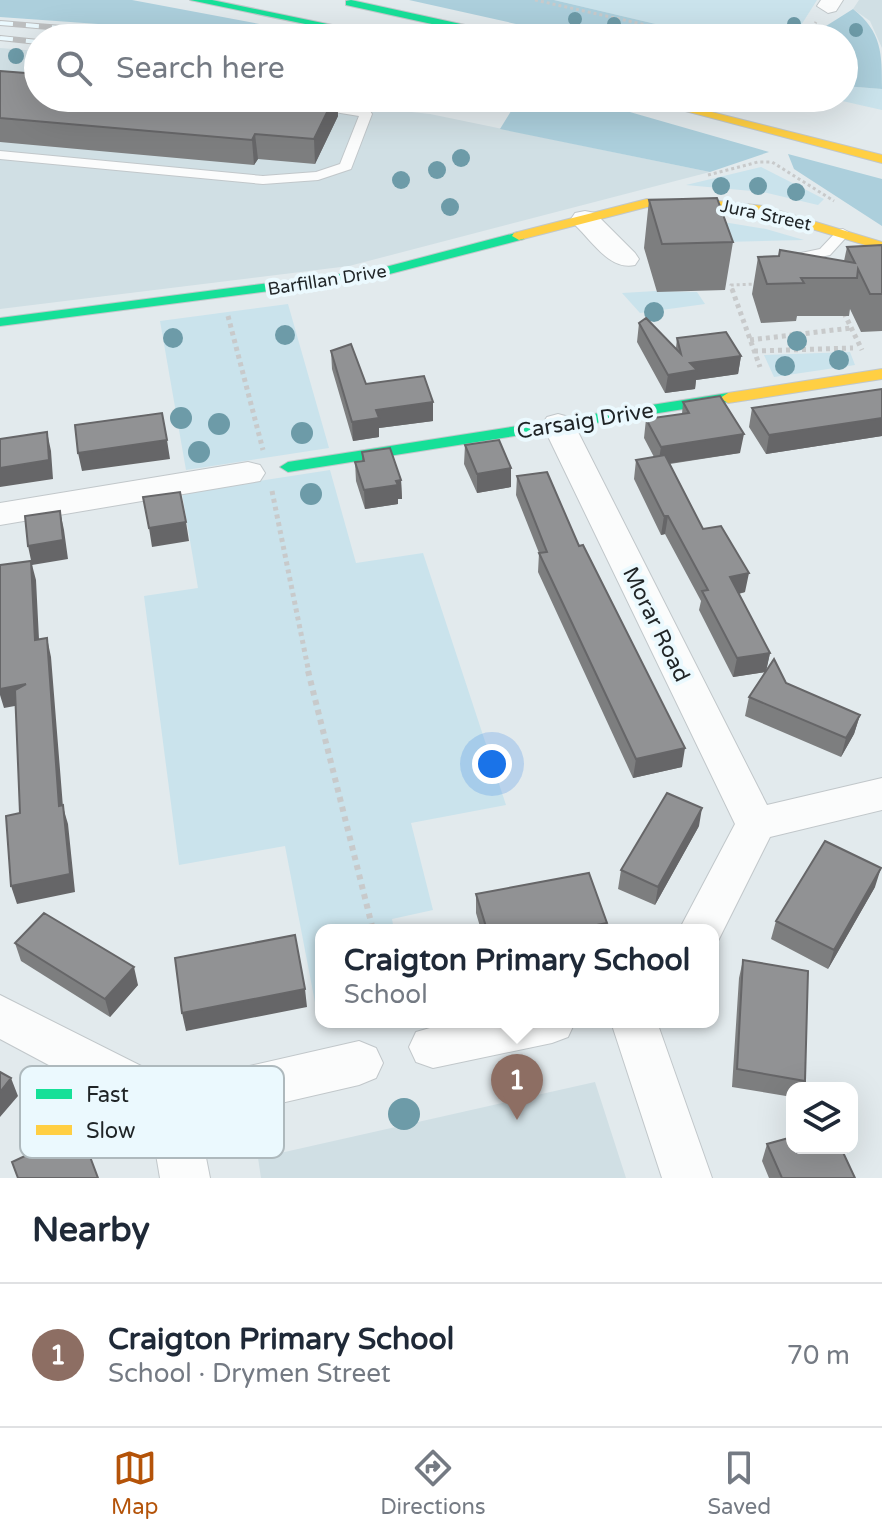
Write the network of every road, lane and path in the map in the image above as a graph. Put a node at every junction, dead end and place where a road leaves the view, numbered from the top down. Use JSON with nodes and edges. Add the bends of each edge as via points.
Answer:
{"nodes":[{"id":1,"x":195,"y":0,"type":"edge"},
{"id":2,"x":336,"y":0,"type":"edge"},
{"id":3,"x":535,"y":0,"type":"edge"},
{"id":4,"x":318,"y":24,"type":"edge"},
{"id":5,"x":447,"y":24,"type":"edge"},
{"id":6,"x":642,"y":24,"type":"edge"},
{"id":7,"x":354,"y":112,"type":"edge"},
{"id":8,"x":691,"y":112,"type":"edge"},
{"id":9,"x":698,"y":112,"type":"edge"},
{"id":10,"x":0,"y":155,"type":"edge"},
{"id":11,"x":882,"y":159,"type":"edge"},
{"id":12,"x":772,"y":162,"type":"dead end"},
{"id":13,"x":882,"y":170,"type":"edge"},
{"id":14,"x":647,"y":203,"type":"joint"},
{"id":15,"x":845,"y":208,"type":"dead end"},
{"id":16,"x":585,"y":219,"type":"junction"},
{"id":17,"x":843,"y":233,"type":"junction"},
{"id":18,"x":882,"y":246,"type":"edge"},
{"id":19,"x":625,"y":259,"type":"dead end"},
{"id":20,"x":772,"y":260,"type":"edge"},
{"id":21,"x":759,"y":284,"type":"edge"},
{"id":22,"x":840,"y":305,"type":"edge"},
{"id":23,"x":0,"y":322,"type":"edge"},
{"id":24,"x":231,"y":328,"type":"dead end"},
{"id":25,"x":851,"y":328,"type":"junction"},
{"id":26,"x":750,"y":340,"type":"junction"},
{"id":27,"x":860,"y":348,"type":"junction"},
{"id":28,"x":754,"y":351,"type":"junction"},
{"id":29,"x":878,"y":374,"type":"edge"},
{"id":30,"x":769,"y":391,"type":"junction"},
{"id":31,"x":558,"y":424,"type":"junction"},
{"id":32,"x":288,"y":467,"type":"dead end"},
{"id":33,"x":261,"y":471,"type":"junction"},
{"id":34,"x":0,"y":514,"type":"edge"},
{"id":35,"x":882,"y":794,"type":"edge"},
{"id":36,"x":756,"y":824,"type":"junction"},
{"id":37,"x":371,"y":924,"type":"edge"},
{"id":38,"x":704,"y":924,"type":"edge"},
{"id":39,"x":0,"y":1016,"type":"edge"},
{"id":40,"x":523,"y":1028,"type":"edge"},
{"id":41,"x":636,"y":1028,"type":"edge"},
{"id":42,"x":433,"y":1047,"type":"dead end"},
{"id":43,"x":359,"y":1063,"type":"dead end"},
{"id":44,"x":96,"y":1066,"type":"edge"},
{"id":45,"x":284,"y":1080,"type":"edge"},
{"id":46,"x":181,"y":1158,"type":"edge"},
{"id":47,"x":185,"y":1178,"type":"edge"},
{"id":48,"x":687,"y":1178,"type":"edge"}],
"edges":[{"from":1,"to":4,"type":"main road"},
{"from":2,"to":5,"type":"main road"},
{"from":3,"to":6,"type":"path"},
{"from":7,"to":10,"type":"lane","via":[[366,114],[346,166],[318,176],[263,180]]},
{"from":8,"to":13,"type":"main road"},
{"from":9,"to":11,"type":"main road"},
{"from":12,"to":15,"type":"path"},
{"from":14,"to":16,"type":"main road","name":"Barfillan Drive"},
{"from":14,"to":17,"type":"main road","name":"Jura Street","via":[[736,205]]},
{"from":16,"to":19,"type":"street"},
{"from":16,"to":23,"type":"main road","name":"Barfillan Drive","via":[[378,273]]},
{"from":17,"to":18,"type":"main road","name":"Jura Street"},
{"from":17,"to":20,"type":"lane","via":[[817,256]]},
{"from":21,"to":26,"type":"path","via":[[731,285]]},
{"from":22,"to":25,"type":"path"},
{"from":24,"to":33,"type":"path"},
{"from":25,"to":26,"type":"path"},
{"from":25,"to":27,"type":"path"},
{"from":26,"to":28,"type":"path"},
{"from":27,"to":28,"type":"path"},
{"from":27,"to":29,"type":"path"},
{"from":28,"to":30,"type":"path"},
{"from":29,"to":30,"type":"main road","name":"Carsaig Drive"},
{"from":30,"to":31,"type":"main road","name":"Carsaig Drive"},
{"from":31,"to":32,"type":"main road","name":"Carsaig Drive"},
{"from":31,"to":36,"type":"street","name":"Morar Road"},
{"from":33,"to":34,"type":"street"},
{"from":33,"to":37,"type":"path"},
{"from":35,"to":36,"type":"street"},
{"from":36,"to":38,"type":"street"},
{"from":39,"to":44,"type":"street"},
{"from":40,"to":42,"type":"street"},
{"from":41,"to":48,"type":"street"},
{"from":43,"to":45,"type":"street"},
{"from":46,"to":47,"type":"street"}]}
